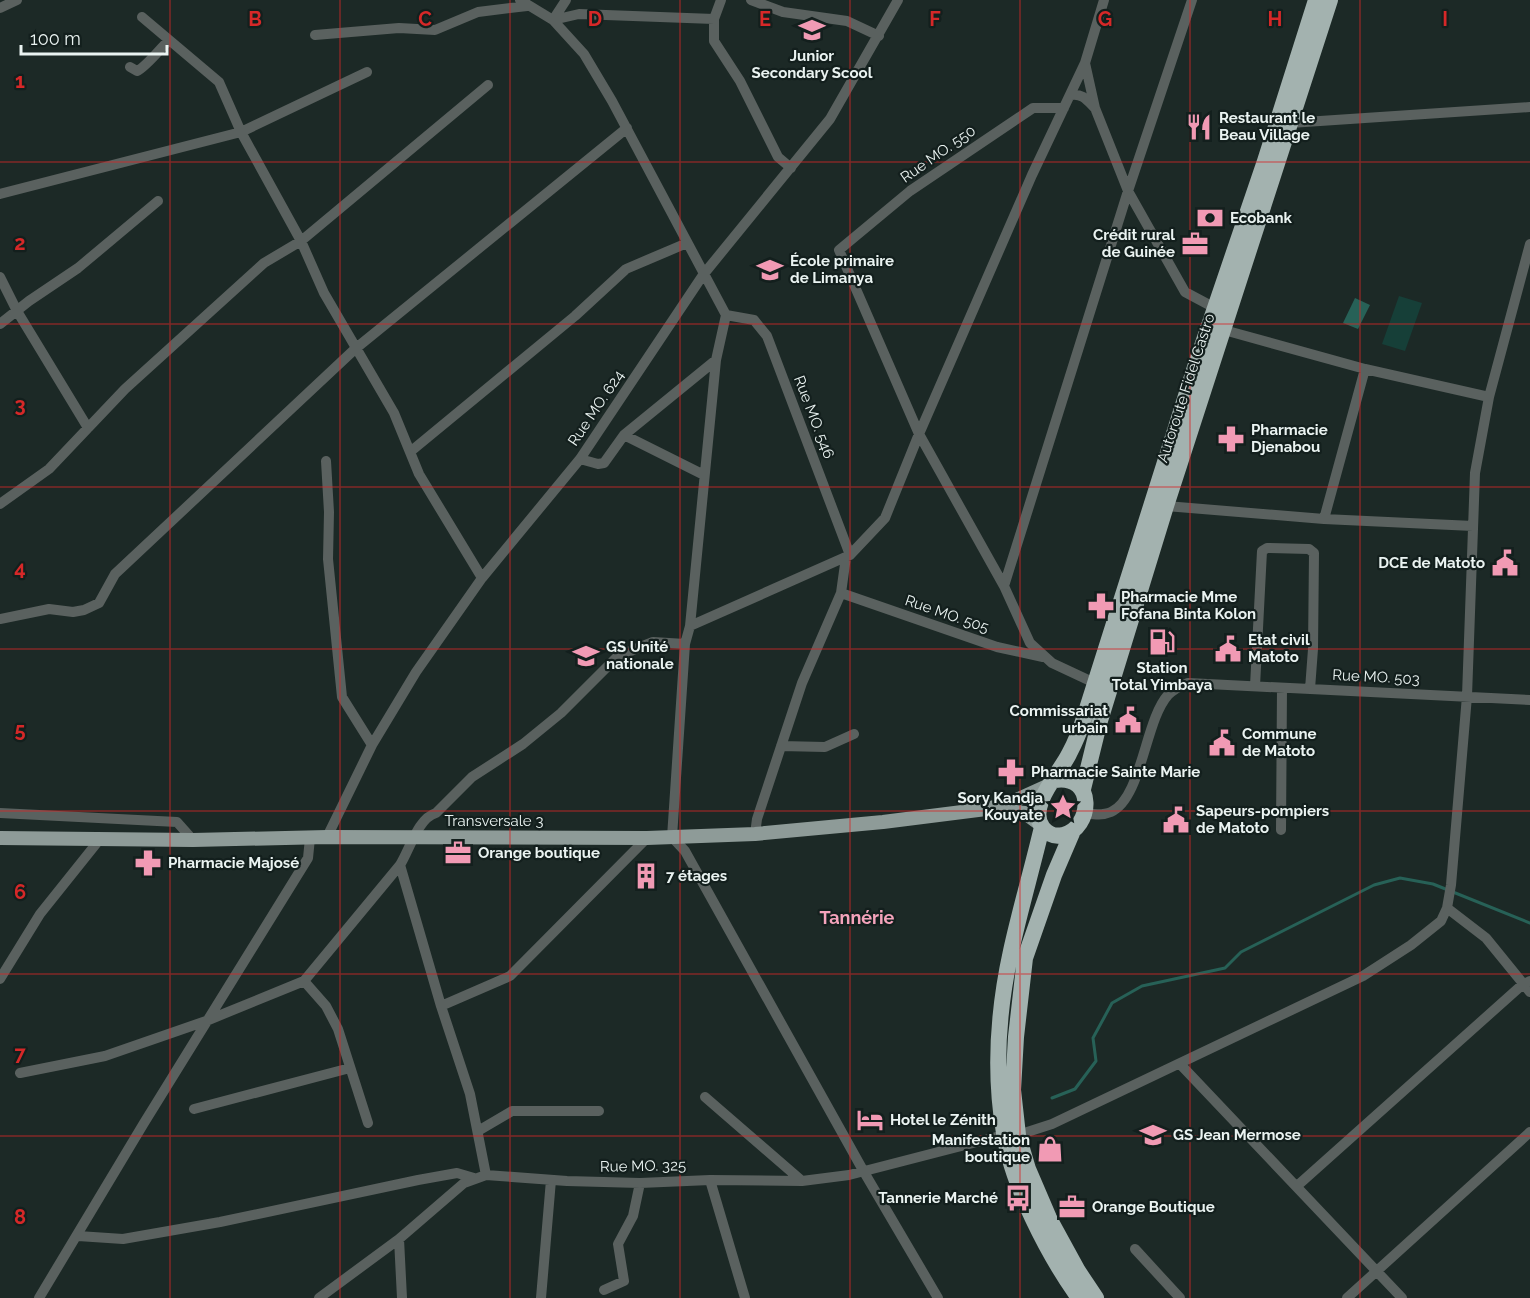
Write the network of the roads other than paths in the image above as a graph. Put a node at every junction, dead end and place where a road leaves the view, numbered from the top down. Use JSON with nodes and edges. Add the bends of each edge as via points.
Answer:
{"nodes":[{"id":1,"x":17,"y":0,"type":"edge"},
{"id":2,"x":566,"y":0,"type":"edge"},
{"id":3,"x":721,"y":0,"type":"edge"},
{"id":4,"x":751,"y":0,"type":"edge"},
{"id":5,"x":898,"y":0,"type":"edge"},
{"id":6,"x":1104,"y":0,"type":"edge"},
{"id":7,"x":1192,"y":0,"type":"edge"},
{"id":8,"x":1316,"y":0,"type":"edge"},
{"id":9,"x":1330,"y":0,"type":"edge"},
{"id":10,"x":523,"y":3,"type":"edge"},
{"id":11,"x":0,"y":8,"type":"edge"},
{"id":12,"x":142,"y":17,"type":"dead end"},
{"id":13,"x":714,"y":19,"type":"junction"},
{"id":14,"x":553,"y":20,"type":"junction"},
{"id":15,"x":315,"y":35,"type":"dead end"},
{"id":16,"x":879,"y":36,"type":"junction"},
{"id":17,"x":169,"y":40,"type":"junction"},
{"id":18,"x":1085,"y":63,"type":"junction"},
{"id":19,"x":130,"y":67,"type":"dead end"},
{"id":20,"x":368,"y":72,"type":"dead end"},
{"id":21,"x":488,"y":85,"type":"dead end"},
{"id":22,"x":1071,"y":94,"type":"junction"},
{"id":23,"x":1530,"y":107,"type":"edge"},
{"id":24,"x":1064,"y":108,"type":"junction"},
{"id":25,"x":1095,"y":108,"type":"junction"},
{"id":26,"x":1290,"y":123,"type":"junction"},
{"id":27,"x":627,"y":128,"type":"junction"},
{"id":28,"x":241,"y":132,"type":"junction"},
{"id":29,"x":791,"y":168,"type":"junction"},
{"id":30,"x":1128,"y":191,"type":"junction"},
{"id":31,"x":0,"y":194,"type":"edge"},
{"id":32,"x":158,"y":201,"type":"dead end"},
{"id":33,"x":301,"y":241,"type":"junction"},
{"id":34,"x":687,"y":243,"type":"junction"},
{"id":35,"x":1530,"y":244,"type":"edge"},
{"id":36,"x":704,"y":275,"type":"junction"},
{"id":37,"x":0,"y":277,"type":"edge"},
{"id":38,"x":1215,"y":308,"type":"junction"},
{"id":39,"x":17,"y":311,"type":"junction"},
{"id":40,"x":726,"y":315,"type":"junction"},
{"id":41,"x":0,"y":324,"type":"edge"},
{"id":42,"x":1224,"y":330,"type":"junction"},
{"id":43,"x":355,"y":349,"type":"junction"},
{"id":44,"x":716,"y":360,"type":"junction"},
{"id":45,"x":1365,"y":369,"type":"junction"},
{"id":46,"x":1489,"y":397,"type":"junction"},
{"id":47,"x":88,"y":428,"type":"junction"},
{"id":48,"x":919,"y":434,"type":"junction"},
{"id":49,"x":624,"y":435,"type":"junction"},
{"id":50,"x":410,"y":452,"type":"junction"},
{"id":51,"x":580,"y":459,"type":"junction"},
{"id":52,"x":326,"y":461,"type":"dead end"},
{"id":53,"x":705,"y":474,"type":"junction"},
{"id":54,"x":0,"y":504,"type":"edge"},
{"id":55,"x":1166,"y":506,"type":"junction"},
{"id":56,"x":1324,"y":519,"type":"junction"},
{"id":57,"x":1473,"y":525,"type":"junction"},
{"id":58,"x":848,"y":556,"type":"junction"},
{"id":59,"x":482,"y":578,"type":"junction"},
{"id":60,"x":1004,"y":586,"type":"junction"},
{"id":61,"x":841,"y":593,"type":"junction"},
{"id":62,"x":0,"y":619,"type":"edge"},
{"id":63,"x":690,"y":626,"type":"junction"},
{"id":64,"x":685,"y":644,"type":"junction"},
{"id":65,"x":1046,"y":658,"type":"junction"},
{"id":66,"x":1255,"y":686,"type":"junction"},
{"id":67,"x":1102,"y":687,"type":"junction"},
{"id":68,"x":1282,"y":687,"type":"junction"},
{"id":69,"x":1310,"y":689,"type":"junction"},
{"id":70,"x":1467,"y":696,"type":"junction"},
{"id":71,"x":1530,"y":700,"type":"edge"},
{"id":72,"x":854,"y":734,"type":"dead end"},
{"id":73,"x":372,"y":745,"type":"junction"},
{"id":74,"x":781,"y":746,"type":"junction"},
{"id":75,"x":1051,"y":783,"type":"junction"},
{"id":76,"x":1083,"y":789,"type":"junction"},
{"id":77,"x":986,"y":809,"type":"junction"},
{"id":78,"x":0,"y":813,"type":"edge"},
{"id":79,"x":1083,"y":813,"type":"junction"},
{"id":80,"x":1041,"y":825,"type":"junction"},
{"id":81,"x":1281,"y":830,"type":"dead end"},
{"id":82,"x":1072,"y":833,"type":"junction"},
{"id":83,"x":755,"y":834,"type":"junction"},
{"id":84,"x":327,"y":837,"type":"junction"},
{"id":85,"x":413,"y":837,"type":"junction"},
{"id":86,"x":672,"y":837,"type":"junction"},
{"id":87,"x":0,"y":838,"type":"edge"},
{"id":88,"x":310,"y":838,"type":"junction"},
{"id":89,"x":647,"y":838,"type":"junction"},
{"id":90,"x":100,"y":839,"type":"junction"},
{"id":91,"x":193,"y":840,"type":"junction"},
{"id":92,"x":400,"y":865,"type":"junction"},
{"id":93,"x":1450,"y":897,"type":"junction"},
{"id":94,"x":0,"y":979,"type":"edge"},
{"id":95,"x":304,"y":981,"type":"junction"},
{"id":96,"x":1528,"y":986,"type":"edge"},
{"id":97,"x":441,"y":1006,"type":"junction"},
{"id":98,"x":206,"y":1021,"type":"junction"},
{"id":99,"x":1180,"y":1064,"type":"junction"},
{"id":100,"x":350,"y":1068,"type":"junction"},
{"id":101,"x":20,"y":1073,"type":"dead end"},
{"id":102,"x":705,"y":1097,"type":"dead end"},
{"id":103,"x":194,"y":1109,"type":"dead end"},
{"id":104,"x":599,"y":1111,"type":"dead end"},
{"id":105,"x":369,"y":1123,"type":"dead end"},
{"id":106,"x":478,"y":1131,"type":"junction"},
{"id":107,"x":1530,"y":1132,"type":"edge"},
{"id":108,"x":1011,"y":1135,"type":"junction"},
{"id":109,"x":864,"y":1172,"type":"junction"},
{"id":110,"x":486,"y":1175,"type":"junction"},
{"id":111,"x":474,"y":1178,"type":"junction"},
{"id":112,"x":551,"y":1180,"type":"junction"},
{"id":113,"x":710,"y":1180,"type":"junction"},
{"id":114,"x":802,"y":1181,"type":"junction"},
{"id":115,"x":640,"y":1183,"type":"junction"},
{"id":116,"x":1297,"y":1186,"type":"junction"},
{"id":117,"x":78,"y":1236,"type":"junction"},
{"id":118,"x":399,"y":1239,"type":"junction"},
{"id":119,"x":1135,"y":1249,"type":"dead end"},
{"id":120,"x":1377,"y":1269,"type":"junction"},
{"id":121,"x":604,"y":1290,"type":"dead end"},
{"id":122,"x":39,"y":1298,"type":"edge"},
{"id":123,"x":319,"y":1298,"type":"edge"},
{"id":124,"x":402,"y":1298,"type":"edge"},
{"id":125,"x":541,"y":1298,"type":"edge"},
{"id":126,"x":745,"y":1298,"type":"edge"},
{"id":127,"x":938,"y":1298,"type":"edge"},
{"id":128,"x":1079,"y":1298,"type":"edge"},
{"id":129,"x":1096,"y":1298,"type":"edge"},
{"id":130,"x":1180,"y":1298,"type":"edge"},
{"id":131,"x":1347,"y":1298,"type":"edge"},
{"id":132,"x":1402,"y":1298,"type":"edge"}],
"edges":[{"from":1,"to":11,"type":"street"},
{"from":2,"to":14,"type":"street"},
{"from":3,"to":13,"type":"street"},
{"from":4,"to":16,"type":"street","via":[[783,12],[847,21]]},
{"from":5,"to":16,"type":"street","name":"Rue MO. 624"},
{"from":6,"to":18,"type":"street"},
{"from":7,"to":30,"type":"street"},
{"from":8,"to":38,"type":"highway","name":"Autoroute Fidel Castro"},
{"from":9,"to":26,"type":"highway","name":"Autoroute Fidel Castro"},
{"from":10,"to":14,"type":"street"},
{"from":10,"to":15,"type":"street","via":[[478,12],[435,30],[399,28]]},
{"from":12,"to":17,"type":"street"},
{"from":13,"to":14,"type":"street","via":[[579,14]]},
{"from":13,"to":29,"type":"street","via":[[714,41],[740,81],[778,157]]},
{"from":14,"to":27,"type":"street","via":[[584,54]]},
{"from":16,"to":29,"type":"street","name":"Rue MO. 624","via":[[830,119]]},
{"from":17,"to":19,"type":"street","via":[[143,69]]},
{"from":17,"to":28,"type":"street","via":[[219,82]]},
{"from":18,"to":22,"type":"street"},
{"from":18,"to":25,"type":"street"},
{"from":20,"to":28,"type":"street"},
{"from":21,"to":33,"type":"street"},
{"from":22,"to":24,"type":"street"},
{"from":22,"to":25,"type":"street","via":[[1083,96]]},
{"from":23,"to":26,"type":"street"},
{"from":24,"to":48,"type":"street"},
{"from":24,"to":48,"type":"street","name":"Rue MO. 550","via":[[1033,108],[910,191],[839,250]]},
{"from":25,"to":30,"type":"street"},
{"from":26,"to":42,"type":"highway","name":"Autoroute Fidel Castro"},
{"from":27,"to":34,"type":"street"},
{"from":27,"to":43,"type":"street"},
{"from":28,"to":31,"type":"street"},
{"from":28,"to":33,"type":"street"},
{"from":29,"to":36,"type":"street","name":"Rue MO. 624"},
{"from":30,"to":38,"type":"street","via":[[1185,292]]},
{"from":30,"to":60,"type":"street"},
{"from":32,"to":39,"type":"street","via":[[78,268]]},
{"from":33,"to":43,"type":"street"},
{"from":33,"to":47,"type":"street","via":[[264,263],[125,389]]},
{"from":34,"to":36,"type":"street"},
{"from":34,"to":50,"type":"street","via":[[626,269]]},
{"from":35,"to":46,"type":"street"},
{"from":36,"to":40,"type":"street"},
{"from":36,"to":51,"type":"street","name":"Rue MO. 624"},
{"from":37,"to":39,"type":"street"},
{"from":38,"to":67,"type":"highway","name":"Autoroute Fidel Castro"},
{"from":39,"to":41,"type":"street"},
{"from":39,"to":47,"type":"street"},
{"from":40,"to":44,"type":"street"},
{"from":40,"to":58,"type":"street","name":"Rue MO. 546","via":[[754,320],[767,336]]},
{"from":42,"to":45,"type":"street"},
{"from":42,"to":55,"type":"highway","name":"Autoroute Fidel Castro"},
{"from":43,"to":50,"type":"street","via":[[394,413]]},
{"from":43,"to":62,"type":"street","via":[[115,574],[99,603],[78,612],[49,609]]},
{"from":44,"to":49,"type":"street"},
{"from":44,"to":53,"type":"street"},
{"from":45,"to":46,"type":"street"},
{"from":45,"to":56,"type":"street"},
{"from":46,"to":57,"type":"street","via":[[1475,473]]},
{"from":47,"to":54,"type":"street","via":[[50,469]]},
{"from":48,"to":58,"type":"street","via":[[885,518]]},
{"from":48,"to":60,"type":"street"},
{"from":49,"to":51,"type":"street","via":[[604,463]]},
{"from":49,"to":53,"type":"street"},
{"from":50,"to":59,"type":"street","via":[[419,474]]},
{"from":51,"to":59,"type":"street","name":"Rue MO. 624"},
{"from":52,"to":73,"type":"street","via":[[328,559],[342,697]]},
{"from":53,"to":63,"type":"street"},
{"from":55,"to":56,"type":"street"},
{"from":55,"to":67,"type":"highway","name":"Autoroute Fidel Castro"},
{"from":56,"to":57,"type":"street"},
{"from":57,"to":70,"type":"street"},
{"from":58,"to":61,"type":"street"},
{"from":58,"to":63,"type":"street"},
{"from":59,"to":73,"type":"street","name":"Rue MO. 624","via":[[416,672]]},
{"from":60,"to":65,"type":"street","via":[[1030,643]]},
{"from":61,"to":65,"type":"street","name":"Rue MO. 505","via":[[997,647]]},
{"from":61,"to":74,"type":"street","via":[[802,683]]},
{"from":63,"to":64,"type":"street"},
{"from":64,"to":85,"type":"street","via":[[653,642],[618,656],[561,713],[472,777],[436,813],[428,815]]},
{"from":64,"to":86,"type":"street"},
{"from":65,"to":67,"type":"street"},
{"from":66,"to":68,"type":"street","name":"Rue MO. 503"},
{"from":66,"to":69,"type":"street","via":[[1262,551],[1309,549],[1314,553]]},
{"from":66,"to":79,"type":"street","name":"Rue MO. 503","via":[[1188,683],[1176,688],[1158,711],[1121,805],[1097,815]]},
{"from":67,"to":75,"type":"highway","name":"Autoroute Fidel Castro"},
{"from":67,"to":76,"type":"highway","name":"Autoroute Fidel Castro"},
{"from":68,"to":69,"type":"street","name":"Rue MO. 503"},
{"from":68,"to":81,"type":"street"},
{"from":69,"to":70,"type":"street","name":"Rue MO. 503"},
{"from":70,"to":71,"type":"street","name":"Rue MO. 503"},
{"from":70,"to":93,"type":"street"},
{"from":72,"to":74,"type":"street","via":[[825,747]]},
{"from":73,"to":84,"type":"street","name":"Rue MO. 624"},
{"from":74,"to":83,"type":"street"},
{"from":75,"to":76,"type":"highway","via":[[1064,778]]},
{"from":75,"to":77,"type":"main road","name":"Transversale 3","via":[[1010,803]]},
{"from":75,"to":80,"type":"highway","via":[[1039,810]]},
{"from":76,"to":79,"type":"highway"},
{"from":77,"to":80,"type":"main road","name":"Transversale 3","via":[[1025,813]]},
{"from":77,"to":83,"type":"main road","name":"Transversale 3"},
{"from":78,"to":91,"type":"street","via":[[177,822]]},
{"from":79,"to":82,"type":"highway"},
{"from":80,"to":82,"type":"highway","via":[[1053,836]]},
{"from":80,"to":108,"type":"highway","via":[[1010,953],[999,1034],[999,1091]]},
{"from":82,"to":108,"type":"highway","via":[[1025,958]]},
{"from":83,"to":86,"type":"main road","name":"Transversale 3"},
{"from":84,"to":85,"type":"main road","name":"Transversale 3"},
{"from":84,"to":88,"type":"main road","name":"Transversale 3"},
{"from":85,"to":89,"type":"main road","name":"Transversale 3"},
{"from":85,"to":92,"type":"street"},
{"from":86,"to":89,"type":"main road","name":"Transversale 3"},
{"from":86,"to":109,"type":"street","via":[[685,850]]},
{"from":87,"to":90,"type":"main road","name":"Transversale 3"},
{"from":88,"to":91,"type":"main road","name":"Transversale 3"},
{"from":88,"to":98,"type":"street","via":[[308,858]]},
{"from":89,"to":97,"type":"street","via":[[510,976]]},
{"from":90,"to":91,"type":"main road","name":"Transversale 3"},
{"from":90,"to":94,"type":"street","via":[[40,914]]},
{"from":92,"to":95,"type":"street"},
{"from":92,"to":97,"type":"street"},
{"from":93,"to":96,"type":"street"},
{"from":93,"to":99,"type":"street","name":"Rue MO. 325","via":[[1442,921],[1363,976]]},
{"from":95,"to":98,"type":"street"},
{"from":95,"to":100,"type":"street","via":[[326,1006]]},
{"from":96,"to":116,"type":"street"},
{"from":97,"to":106,"type":"street"},
{"from":98,"to":101,"type":"street","via":[[105,1056]]},
{"from":98,"to":117,"type":"street"},
{"from":99,"to":108,"type":"street","name":"Rue MO. 325","via":[[1052,1124]]},
{"from":99,"to":116,"type":"street"},
{"from":100,"to":103,"type":"street"},
{"from":100,"to":105,"type":"street"},
{"from":102,"to":114,"type":"street"},
{"from":104,"to":106,"type":"street","via":[[512,1111]]},
{"from":106,"to":110,"type":"street"},
{"from":107,"to":120,"type":"street"},
{"from":108,"to":109,"type":"street","name":"Rue MO. 325"},
{"from":108,"to":128,"type":"highway","via":[[1014,1173],[1039,1231]]},
{"from":108,"to":129,"type":"highway","via":[[1049,1218]]},
{"from":109,"to":114,"type":"street","name":"Rue MO. 325"},
{"from":109,"to":127,"type":"street"},
{"from":110,"to":111,"type":"street","name":"Rue MO. 325"},
{"from":110,"to":112,"type":"street","name":"Rue MO. 325"},
{"from":111,"to":117,"type":"street","via":[[458,1173],[123,1239]]},
{"from":111,"to":118,"type":"street","name":"Rue MO. 325"},
{"from":112,"to":115,"type":"street","name":"Rue MO. 325"},
{"from":112,"to":125,"type":"street"},
{"from":113,"to":114,"type":"street","name":"Rue MO. 325"},
{"from":113,"to":115,"type":"street","name":"Rue MO. 325"},
{"from":113,"to":126,"type":"street"},
{"from":115,"to":121,"type":"street","via":[[633,1216],[618,1244],[624,1281]]},
{"from":116,"to":120,"type":"street"},
{"from":117,"to":122,"type":"street"},
{"from":118,"to":123,"type":"street","name":"Rue MO. 325"},
{"from":118,"to":124,"type":"street"},
{"from":119,"to":130,"type":"street"},
{"from":120,"to":131,"type":"street"},
{"from":120,"to":132,"type":"street"}]}
